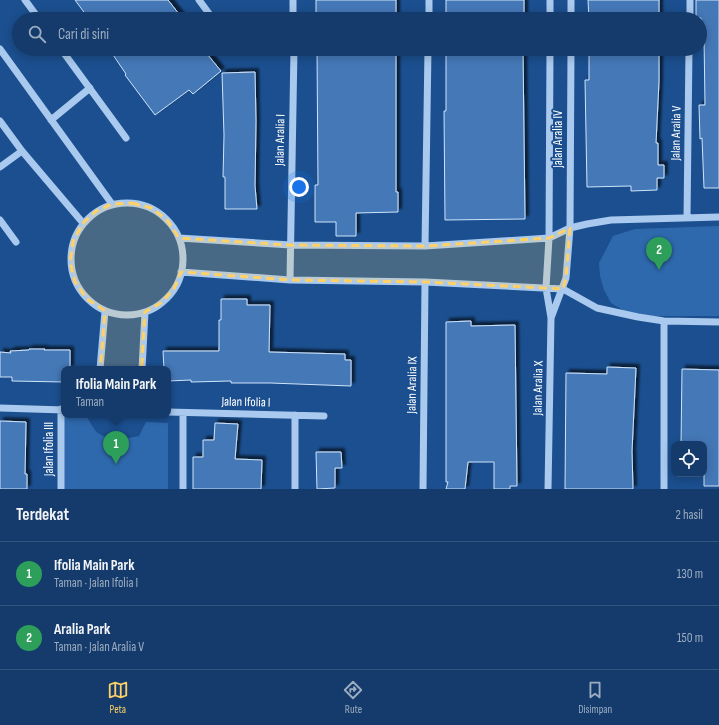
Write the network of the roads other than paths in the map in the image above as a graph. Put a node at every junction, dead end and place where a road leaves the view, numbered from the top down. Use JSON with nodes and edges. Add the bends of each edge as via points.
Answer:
{"nodes":[{"id":1,"x":25,"y":0,"type":"edge"},
{"id":2,"x":199,"y":0,"type":"edge"},
{"id":3,"x":293,"y":0,"type":"edge"},
{"id":4,"x":429,"y":0,"type":"edge"},
{"id":5,"x":550,"y":0,"type":"edge"},
{"id":6,"x":571,"y":0,"type":"edge"},
{"id":7,"x":690,"y":0,"type":"edge"},
{"id":8,"x":34,"y":12,"type":"edge"},
{"id":9,"x":208,"y":12,"type":"edge"},
{"id":10,"x":293,"y":12,"type":"edge"},
{"id":11,"x":429,"y":12,"type":"edge"},
{"id":12,"x":550,"y":12,"type":"edge"},
{"id":13,"x":571,"y":12,"type":"edge"},
{"id":14,"x":690,"y":12,"type":"edge"},
{"id":15,"x":0,"y":49,"type":"edge"},
{"id":16,"x":66,"y":56,"type":"edge"},
{"id":17,"x":294,"y":56,"type":"edge"},
{"id":18,"x":428,"y":56,"type":"edge"},
{"id":19,"x":550,"y":56,"type":"edge"},
{"id":20,"x":571,"y":56,"type":"edge"},
{"id":21,"x":689,"y":56,"type":"edge"},
{"id":22,"x":90,"y":88,"type":"junction"},
{"id":23,"x":51,"y":120,"type":"junction"},
{"id":24,"x":0,"y":121,"type":"edge"},
{"id":25,"x":126,"y":138,"type":"dead end"},
{"id":26,"x":22,"y":151,"type":"junction"},
{"id":27,"x":0,"y":167,"type":"edge"},
{"id":28,"x":112,"y":204,"type":"junction"},
{"id":29,"x":719,"y":217,"type":"edge"},
{"id":30,"x":687,"y":218,"type":"junction"},
{"id":31,"x":0,"y":220,"type":"edge"},
{"id":32,"x":83,"y":223,"type":"junction"},
{"id":33,"x":570,"y":228,"type":"junction"},
{"id":34,"x":179,"y":238,"type":"junction"},
{"id":35,"x":548,"y":238,"type":"junction"},
{"id":36,"x":16,"y":242,"type":"dead end"},
{"id":37,"x":290,"y":245,"type":"junction"},
{"id":38,"x":425,"y":246,"type":"junction"},
{"id":39,"x":181,"y":272,"type":"junction"},
{"id":40,"x":290,"y":280,"type":"junction"},
{"id":41,"x":425,"y":282,"type":"junction"},
{"id":42,"x":546,"y":288,"type":"junction"},
{"id":43,"x":563,"y":289,"type":"junction"},
{"id":44,"x":105,"y":311,"type":"junction"},
{"id":45,"x":145,"y":312,"type":"junction"},
{"id":46,"x":551,"y":318,"type":"junction"},
{"id":47,"x":664,"y":321,"type":"junction"},
{"id":48,"x":719,"y":322,"type":"edge"},
{"id":49,"x":100,"y":366,"type":"edge"},
{"id":50,"x":142,"y":366,"type":"edge"},
{"id":51,"x":0,"y":408,"type":"edge"},
{"id":52,"x":61,"y":409,"type":"edge"},
{"id":53,"x":171,"y":412,"type":"edge"},
{"id":54,"x":183,"y":413,"type":"junction"},
{"id":55,"x":295,"y":415,"type":"junction"},
{"id":56,"x":324,"y":416,"type":"dead end"},
{"id":57,"x":62,"y":418,"type":"edge"},
{"id":58,"x":61,"y":489,"type":"edge"},
{"id":59,"x":183,"y":489,"type":"edge"},
{"id":60,"x":295,"y":489,"type":"edge"},
{"id":61,"x":423,"y":489,"type":"edge"},
{"id":62,"x":548,"y":489,"type":"edge"},
{"id":63,"x":664,"y":489,"type":"edge"}],
"edges":[{"from":1,"to":8,"type":"street"},
{"from":2,"to":9,"type":"street"},
{"from":3,"to":10,"type":"street"},
{"from":4,"to":11,"type":"street"},
{"from":5,"to":12,"type":"street"},
{"from":6,"to":13,"type":"street"},
{"from":7,"to":14,"type":"street"},
{"from":15,"to":23,"type":"street"},
{"from":16,"to":22,"type":"street"},
{"from":17,"to":37,"type":"street","name":"Jalan Aralia I"},
{"from":18,"to":38,"type":"street"},
{"from":19,"to":35,"type":"street","name":"Jalan Aralia X"},
{"from":20,"to":33,"type":"street","name":"Jalan Aralia IV"},
{"from":21,"to":30,"type":"street","name":"Jalan Aralia V"},
{"from":22,"to":23,"type":"street"},
{"from":22,"to":25,"type":"street"},
{"from":23,"to":28,"type":"street"},
{"from":24,"to":26,"type":"street"},
{"from":26,"to":27,"type":"street"},
{"from":26,"to":32,"type":"street"},
{"from":28,"to":32,"type":"street","via":[[96,211]]},
{"from":28,"to":34,"type":"street","via":[[132,203],[152,208],[168,221]]},
{"from":29,"to":30,"type":"street"},
{"from":30,"to":33,"type":"street","via":[[611,220]]},
{"from":31,"to":36,"type":"street"},
{"from":32,"to":44,"type":"street","via":[[73,241],[70,262],[75,282],[88,299]]},
{"from":33,"to":35,"type":"street"},
{"from":33,"to":43,"type":"street","name":"Jalan Aralia IV"},
{"from":34,"to":37,"type":"street"},
{"from":34,"to":39,"type":"street"},
{"from":35,"to":38,"type":"street"},
{"from":35,"to":42,"type":"street","name":"Jalan Aralia X"},
{"from":37,"to":38,"type":"street"},
{"from":37,"to":40,"type":"street","name":"Jalan Aralia I"},
{"from":39,"to":40,"type":"street"},
{"from":39,"to":45,"type":"street","via":[[174,289],[162,303]]},
{"from":40,"to":41,"type":"street"},
{"from":41,"to":42,"type":"street"},
{"from":41,"to":61,"type":"street","name":"Jalan Aralia IX"},
{"from":42,"to":43,"type":"street"},
{"from":42,"to":46,"type":"street","name":"Jalan Aralia X"},
{"from":43,"to":46,"type":"street","name":"Jalan Aralia IV"},
{"from":43,"to":47,"type":"street","via":[[597,308]]},
{"from":44,"to":45,"type":"street","via":[[125,315]]},
{"from":44,"to":49,"type":"street"},
{"from":45,"to":50,"type":"street"},
{"from":46,"to":62,"type":"street","name":"Jalan Aralia X"},
{"from":47,"to":48,"type":"street"},
{"from":47,"to":63,"type":"street"},
{"from":51,"to":52,"type":"street"},
{"from":53,"to":54,"type":"street","name":"Jalan Ifolia I"},
{"from":54,"to":55,"type":"street","name":"Jalan Ifolia I"},
{"from":54,"to":59,"type":"street"},
{"from":55,"to":56,"type":"street","name":"Jalan Ifolia I"},
{"from":55,"to":60,"type":"street"},
{"from":57,"to":58,"type":"street","name":"Jalan Ifolia III"}]}
